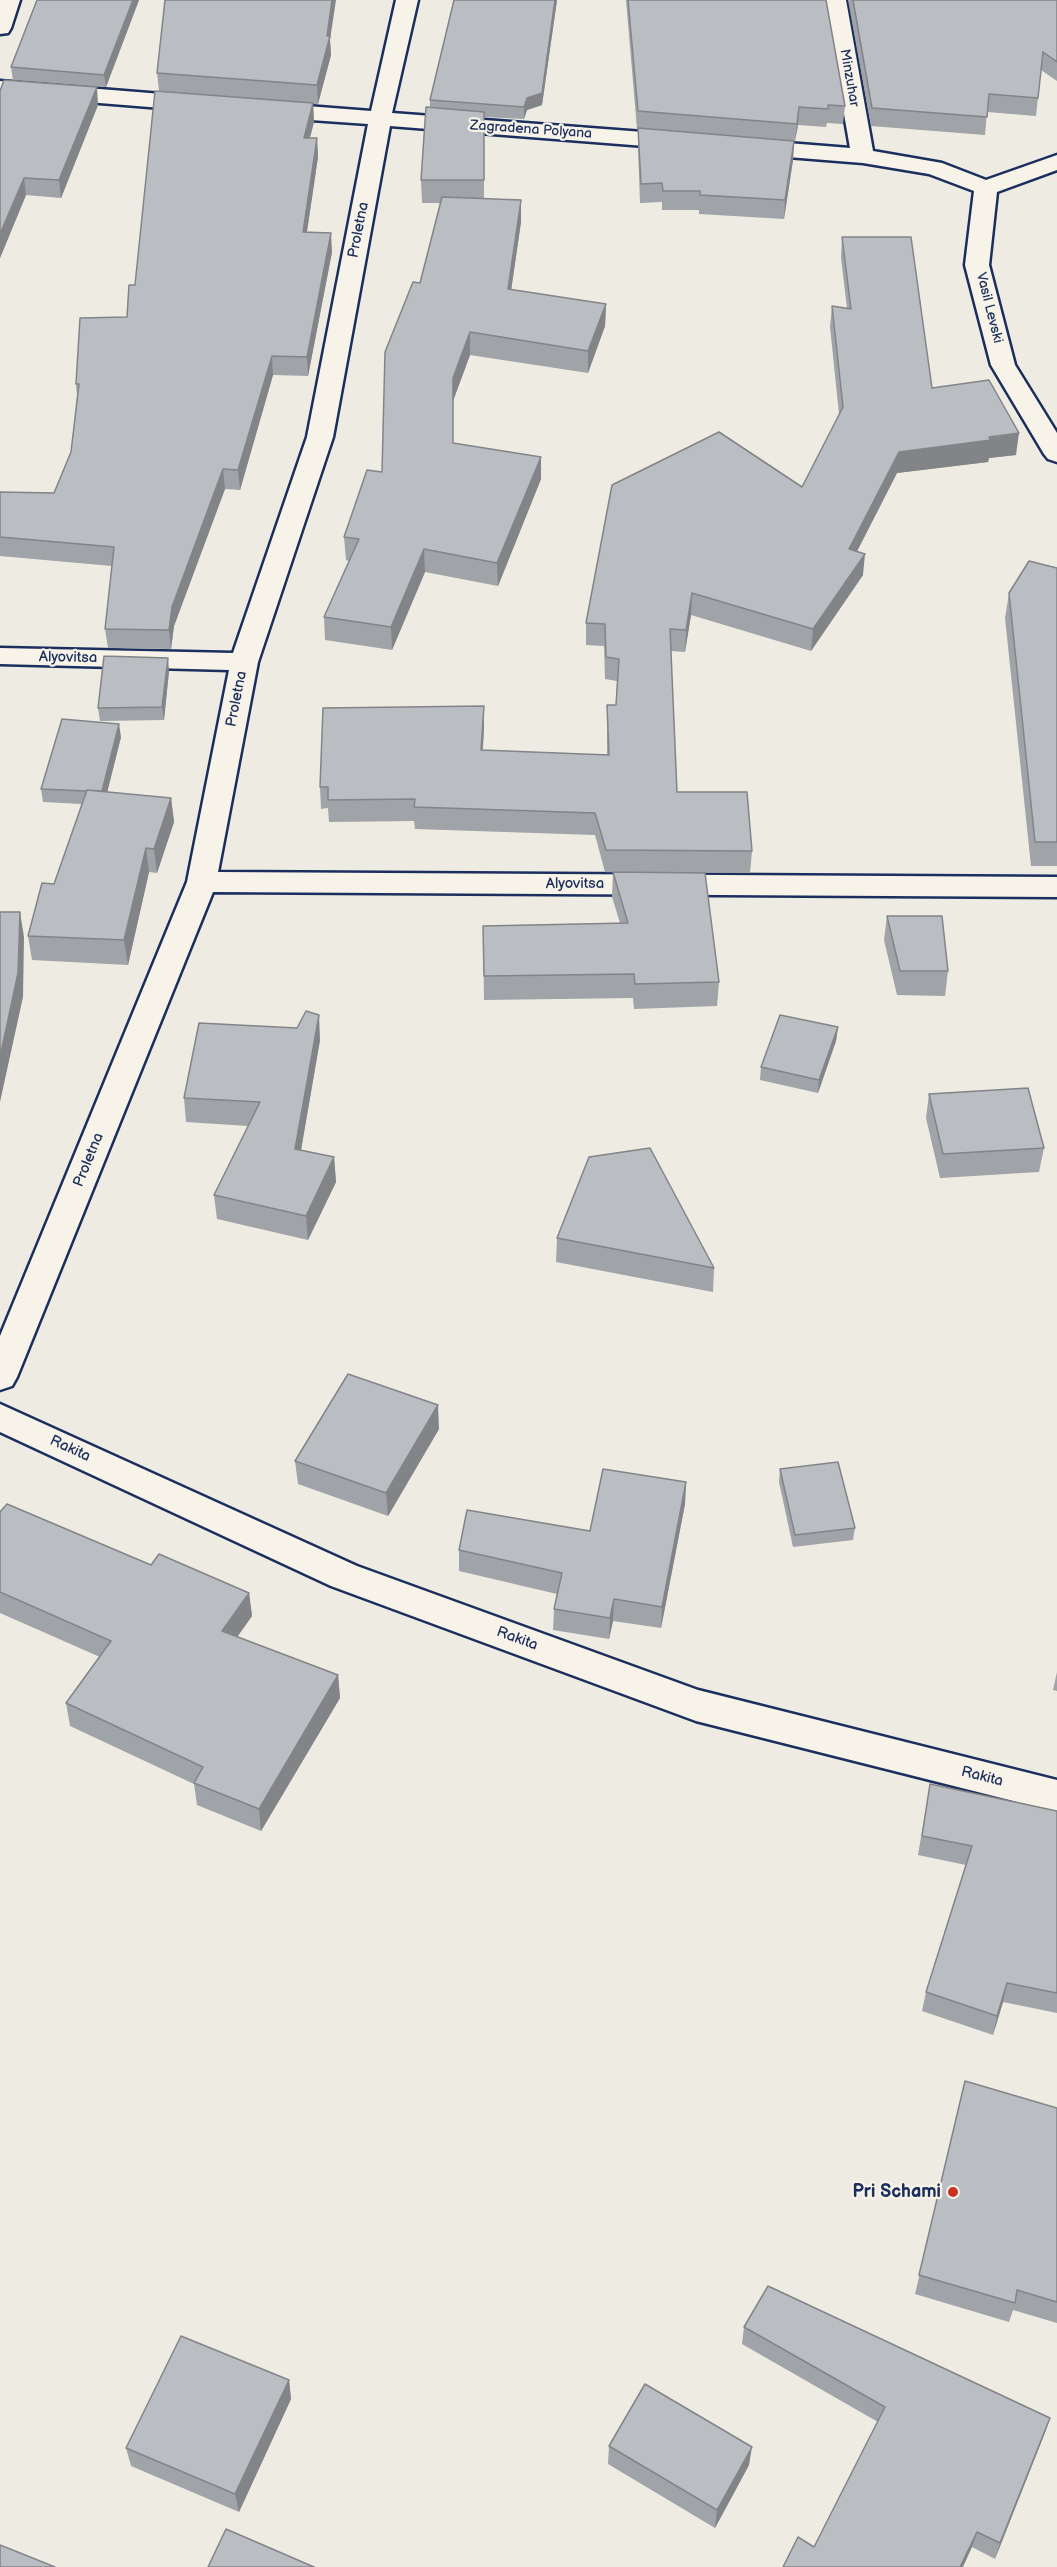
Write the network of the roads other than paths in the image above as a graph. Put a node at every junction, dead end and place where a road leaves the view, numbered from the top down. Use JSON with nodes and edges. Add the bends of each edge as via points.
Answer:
{"nodes":[{"id":1,"x":9,"y":0,"type":"edge"},
{"id":2,"x":407,"y":0,"type":"edge"},
{"id":3,"x":835,"y":0,"type":"edge"},
{"id":4,"x":0,"y":28,"type":"edge"},
{"id":5,"x":0,"y":88,"type":"edge"},
{"id":6,"x":226,"y":106,"type":"edge"},
{"id":7,"x":249,"y":108,"type":"edge"},
{"id":8,"x":380,"y":119,"type":"junction"},
{"id":9,"x":698,"y":143,"type":"edge"},
{"id":10,"x":734,"y":146,"type":"edge"},
{"id":11,"x":863,"y":156,"type":"junction"},
{"id":12,"x":1057,"y":162,"type":"edge"},
{"id":13,"x":986,"y":188,"type":"junction"},
{"id":14,"x":1057,"y":454,"type":"edge"},
{"id":15,"x":0,"y":656,"type":"edge"},
{"id":16,"x":244,"y":662,"type":"junction"},
{"id":17,"x":202,"y":882,"type":"junction"},
{"id":18,"x":1057,"y":887,"type":"edge"},
{"id":19,"x":0,"y":1377,"type":"edge"},
{"id":20,"x":0,"y":1417,"type":"edge"},
{"id":21,"x":1057,"y":1796,"type":"edge"}],
"edges":[{"from":1,"to":4,"type":"street"},
{"from":2,"to":8,"type":"street","name":"Proletna"},
{"from":3,"to":11,"type":"street","name":"Minzuhar"},
{"from":5,"to":6,"type":"street"},
{"from":7,"to":8,"type":"street","name":"Zagradena Polyana"},
{"from":8,"to":9,"type":"street","name":"Zagradena Polyana"},
{"from":8,"to":16,"type":"street","name":"Proletna","via":[[320,437]]},
{"from":10,"to":11,"type":"street"},
{"from":11,"to":13,"type":"street","via":[[934,168]]},
{"from":12,"to":13,"type":"street"},
{"from":13,"to":14,"type":"street","name":"Vasil Levski","via":[[977,265],[1003,365]]},
{"from":15,"to":16,"type":"street","name":"Alyovitsa"},
{"from":16,"to":17,"type":"street","name":"Proletna"},
{"from":17,"to":18,"type":"street","name":"Alyovitsa"},
{"from":17,"to":19,"type":"street","name":"Proletna"},
{"from":20,"to":21,"type":"street","name":"Rakita","via":[[344,1576],[696,1705]]}]}
